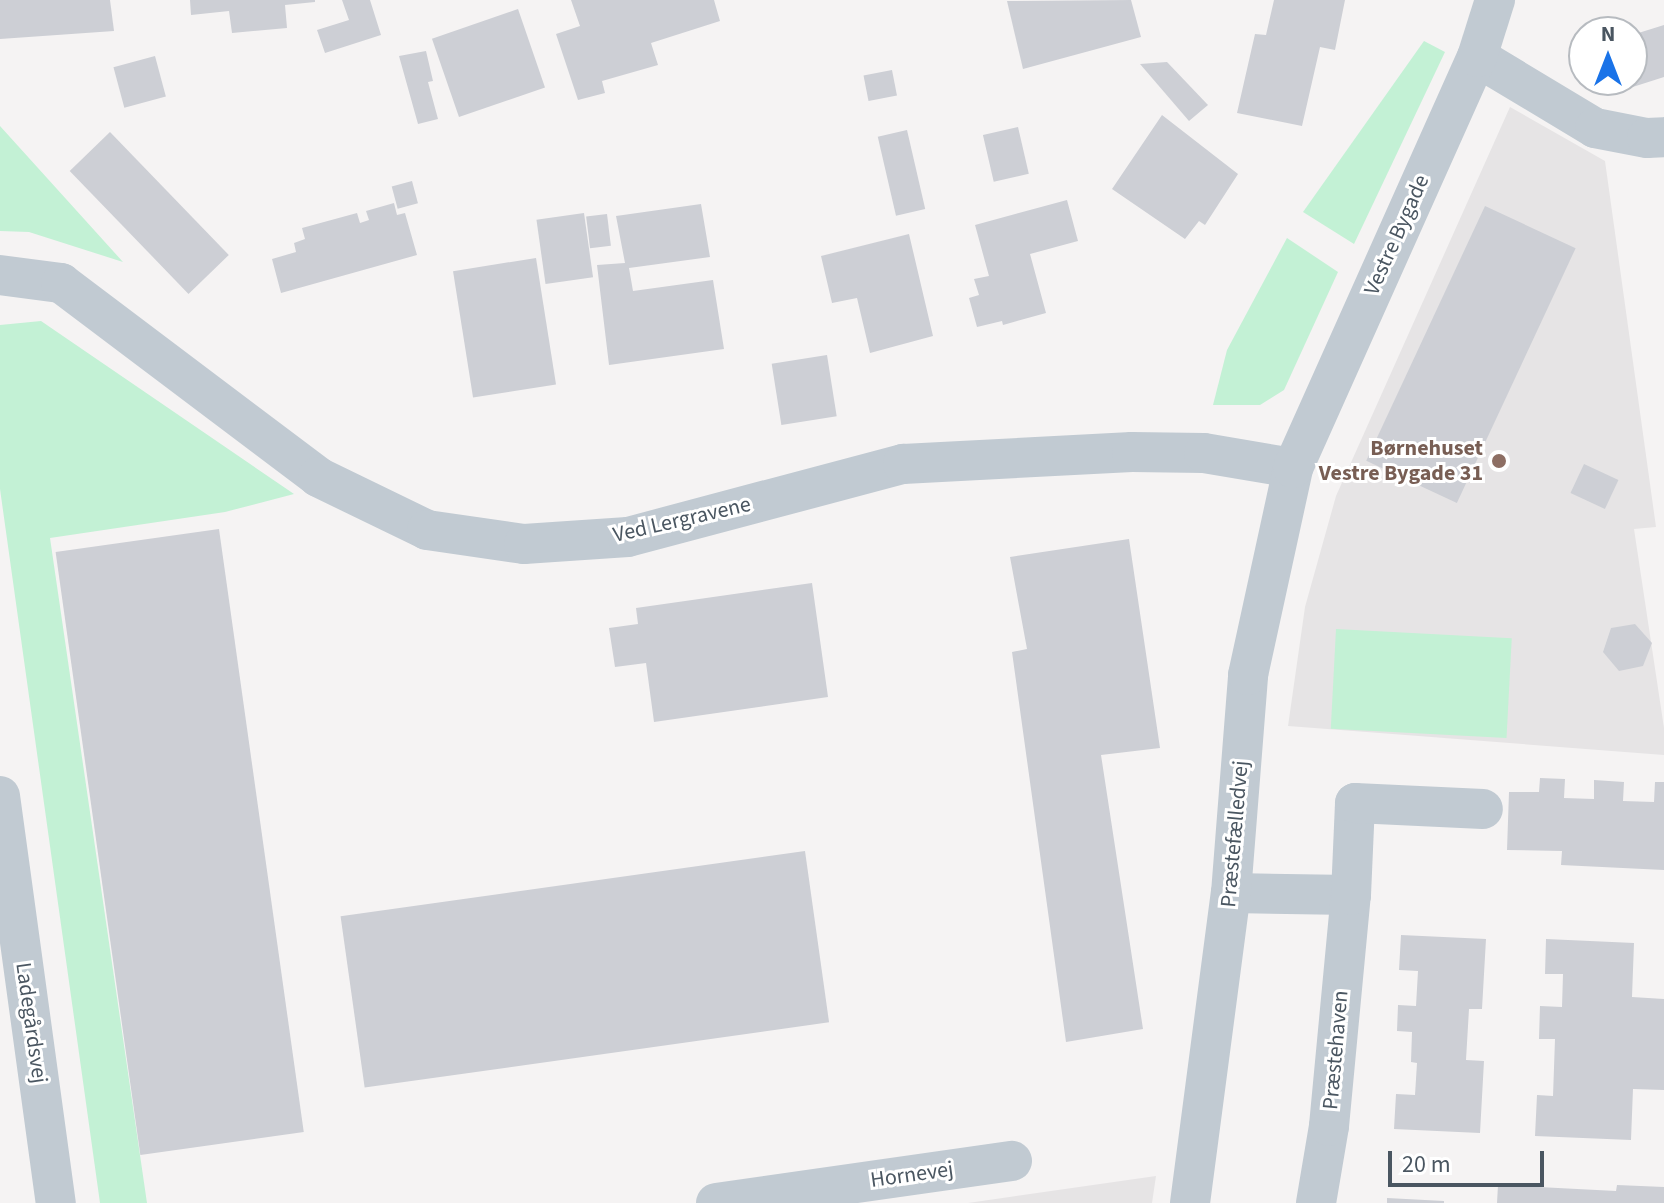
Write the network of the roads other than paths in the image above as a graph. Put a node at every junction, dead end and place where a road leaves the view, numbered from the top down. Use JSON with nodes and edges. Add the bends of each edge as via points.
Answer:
{"nodes":[{"id":1,"x":1495,"y":0,"type":"edge"},
{"id":2,"x":1477,"y":57,"type":"junction"},
{"id":3,"x":1664,"y":137,"type":"edge"},
{"id":4,"x":0,"y":275,"type":"edge"},
{"id":5,"x":1293,"y":468,"type":"junction"},
{"id":6,"x":0,"y":796,"type":"edge"},
{"id":7,"x":1483,"y":809,"type":"dead end"},
{"id":8,"x":1231,"y":893,"type":"junction"},
{"id":9,"x":1351,"y":895,"type":"junction"},
{"id":10,"x":1012,"y":1161,"type":"dead end"},
{"id":11,"x":56,"y":1203,"type":"edge"},
{"id":12,"x":716,"y":1203,"type":"edge"},
{"id":13,"x":1190,"y":1203,"type":"edge"},
{"id":14,"x":1316,"y":1203,"type":"edge"}],
"edges":[{"from":1,"to":2,"type":"street","name":"Vestre Bygade"},
{"from":2,"to":3,"type":"street","via":[[1595,128]]},
{"from":2,"to":5,"type":"street","name":"Vestre Bygade"},
{"from":4,"to":5,"type":"street","name":"Ved Lergravene","via":[[61,283],[318,477],[427,530],[510,542],[628,537],[903,464],[1161,452],[1204,453]]},
{"from":5,"to":8,"type":"street","name":"Præstefælledvej","via":[[1248,675]]},
{"from":6,"to":11,"type":"street","name":"Ladegårdsvej"},
{"from":7,"to":9,"type":"street","name":"Præstehaven","via":[[1355,803]]},
{"from":8,"to":9,"type":"street"},
{"from":8,"to":13,"type":"street","name":"Præstefælledvej"},
{"from":9,"to":14,"type":"street","name":"Præstehaven","via":[[1329,1126]]},
{"from":10,"to":12,"type":"street","name":"Hornevej"}]}
